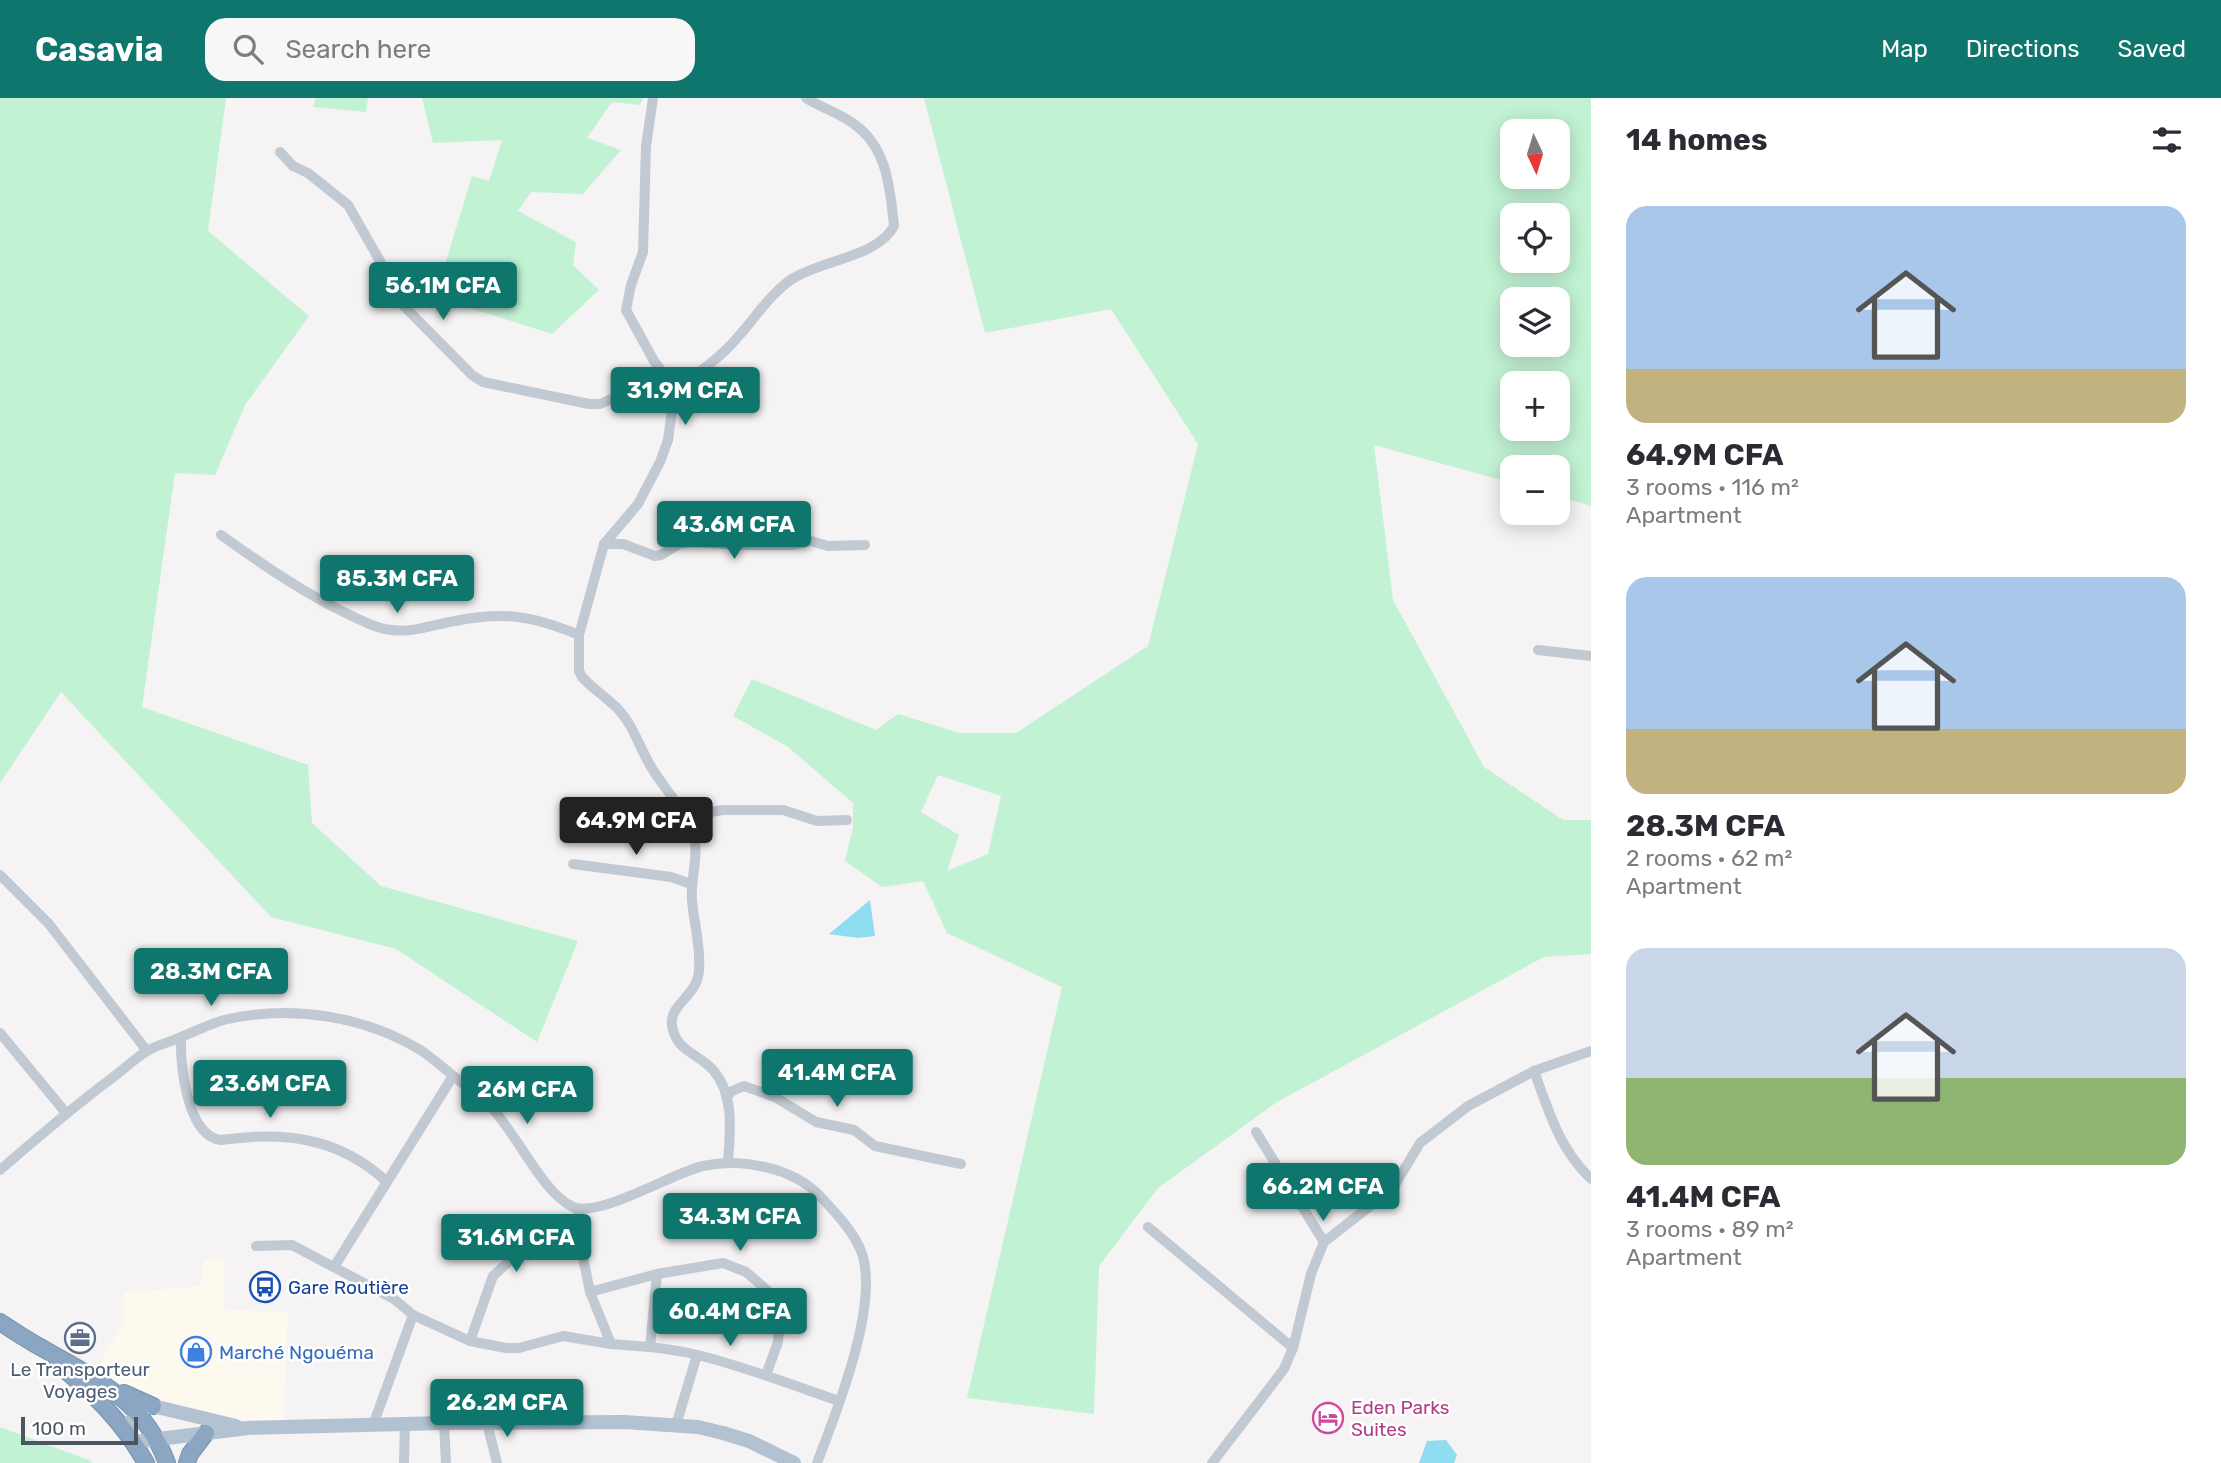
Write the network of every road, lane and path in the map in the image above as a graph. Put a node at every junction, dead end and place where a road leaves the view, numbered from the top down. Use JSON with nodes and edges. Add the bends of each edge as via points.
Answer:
{"nodes":[{"id":1,"x":653,"y":98,"type":"edge"},
{"id":2,"x":806,"y":98,"type":"edge"},
{"id":3,"x":280,"y":152,"type":"dead end"},
{"id":4,"x":664,"y":376,"type":"junction"},
{"id":5,"x":675,"y":389,"type":"junction"},
{"id":6,"x":221,"y":535,"type":"dead end"},
{"id":7,"x":604,"y":544,"type":"junction"},
{"id":8,"x":865,"y":545,"type":"dead end"},
{"id":9,"x":579,"y":635,"type":"junction"},
{"id":10,"x":1538,"y":650,"type":"dead end"},
{"id":11,"x":1591,"y":656,"type":"edge"},
{"id":12,"x":685,"y":816,"type":"junction"},
{"id":13,"x":848,"y":820,"type":"dead end"},
{"id":14,"x":573,"y":864,"type":"dead end"},
{"id":15,"x":0,"y":875,"type":"edge"},
{"id":16,"x":691,"y":884,"type":"junction"},
{"id":17,"x":0,"y":1033,"type":"edge"},
{"id":18,"x":181,"y":1038,"type":"junction"},
{"id":19,"x":147,"y":1051,"type":"junction"},
{"id":20,"x":1591,"y":1051,"type":"edge"},
{"id":21,"x":1534,"y":1071,"type":"junction"},
{"id":22,"x":453,"y":1076,"type":"junction"},
{"id":23,"x":726,"y":1097,"type":"junction"},
{"id":24,"x":66,"y":1112,"type":"junction"},
{"id":25,"x":1256,"y":1132,"type":"dead end"},
{"id":26,"x":728,"y":1162,"type":"junction"},
{"id":27,"x":961,"y":1164,"type":"dead end"},
{"id":28,"x":0,"y":1170,"type":"edge"},
{"id":29,"x":1591,"y":1179,"type":"edge"},
{"id":30,"x":387,"y":1182,"type":"junction"},
{"id":31,"x":578,"y":1209,"type":"junction"},
{"id":32,"x":580,"y":1222,"type":"junction"},
{"id":33,"x":1148,"y":1227,"type":"dead end"},
{"id":34,"x":1324,"y":1242,"type":"junction"},
{"id":35,"x":256,"y":1246,"type":"dead end"},
{"id":36,"x":334,"y":1267,"type":"junction"},
{"id":37,"x":657,"y":1274,"type":"junction"},
{"id":38,"x":590,"y":1292,"type":"junction"},
{"id":39,"x":414,"y":1315,"type":"junction"},
{"id":40,"x":0,"y":1322,"type":"edge"},
{"id":41,"x":470,"y":1341,"type":"junction"},
{"id":42,"x":611,"y":1343,"type":"junction"},
{"id":43,"x":650,"y":1347,"type":"junction"},
{"id":44,"x":41,"y":1348,"type":"junction"},
{"id":45,"x":1293,"y":1348,"type":"junction"},
{"id":46,"x":696,"y":1355,"type":"junction"},
{"id":47,"x":766,"y":1375,"type":"junction"},
{"id":48,"x":111,"y":1389,"type":"junction"},
{"id":49,"x":839,"y":1401,"type":"junction"},
{"id":50,"x":153,"y":1406,"type":"junction"},
{"id":51,"x":137,"y":1413,"type":"junction"},
{"id":52,"x":444,"y":1423,"type":"junction"},
{"id":53,"x":487,"y":1423,"type":"junction"},
{"id":54,"x":405,"y":1424,"type":"junction"},
{"id":55,"x":373,"y":1425,"type":"junction"},
{"id":56,"x":676,"y":1425,"type":"junction"},
{"id":57,"x":248,"y":1428,"type":"junction"},
{"id":58,"x":206,"y":1433,"type":"junction"},
{"id":59,"x":130,"y":1437,"type":"junction"},
{"id":60,"x":157,"y":1440,"type":"junction"},
{"id":61,"x":146,"y":1463,"type":"edge"},
{"id":62,"x":167,"y":1463,"type":"edge"},
{"id":63,"x":187,"y":1463,"type":"edge"},
{"id":64,"x":404,"y":1463,"type":"edge"},
{"id":65,"x":446,"y":1463,"type":"edge"},
{"id":66,"x":497,"y":1463,"type":"edge"},
{"id":67,"x":794,"y":1463,"type":"edge"},
{"id":68,"x":817,"y":1463,"type":"edge"},
{"id":69,"x":1212,"y":1463,"type":"edge"}],
"edges":[{"from":1,"to":4,"type":"street","via":[[646,146],[643,252],[626,310]]},
{"from":2,"to":5,"type":"street","via":[[853,123],[885,164],[894,226],[890,235],[868,249],[791,280],[735,341]]},
{"from":3,"to":4,"type":"street","via":[[348,205],[392,294],[483,382],[589,404],[607,402]]},
{"from":4,"to":5,"type":"street"},
{"from":5,"to":7,"type":"street","via":[[660,463],[638,504]]},
{"from":6,"to":9,"type":"street","via":[[331,606],[388,630],[505,615],[529,617]]},
{"from":7,"to":8,"type":"street","via":[[623,544],[655,556],[692,542]]},
{"from":7,"to":9,"type":"street"},
{"from":9,"to":12,"type":"street","via":[[582,677],[627,721],[650,766]]},
{"from":10,"to":11,"type":"street"},
{"from":12,"to":13,"type":"street","via":[[723,810],[783,810],[817,821]]},
{"from":12,"to":16,"type":"street","via":[[694,837]]},
{"from":14,"to":16,"type":"street","via":[[671,877]]},
{"from":15,"to":19,"type":"street","via":[[49,924]]},
{"from":16,"to":23,"type":"street","via":[[699,978],[671,1022],[681,1046],[712,1069]]},
{"from":17,"to":24,"type":"street"},
{"from":18,"to":19,"type":"street"},
{"from":18,"to":22,"type":"street","via":[[245,1016],[276,1013],[342,1018],[378,1029],[423,1052]]},
{"from":18,"to":30,"type":"street","via":[[185,1089],[205,1133],[221,1140],[295,1136],[319,1142],[367,1164]]},
{"from":19,"to":24,"type":"street"},
{"from":20,"to":21,"type":"street"},
{"from":21,"to":29,"type":"street","via":[[1560,1140]]},
{"from":21,"to":34,"type":"street","via":[[1468,1106],[1420,1143],[1393,1188]]},
{"from":22,"to":30,"type":"street"},
{"from":22,"to":31,"type":"street","via":[[490,1105],[556,1195]]},
{"from":23,"to":26,"type":"street"},
{"from":23,"to":27,"type":"street","via":[[744,1086],[775,1097],[816,1122],[854,1130],[875,1146]]},
{"from":24,"to":28,"type":"street"},
{"from":25,"to":34,"type":"street"},
{"from":26,"to":31,"type":"street","via":[[701,1166],[626,1198]]},
{"from":26,"to":49,"type":"street","via":[[780,1171],[810,1186],[861,1251],[866,1269],[864,1308]]},
{"from":30,"to":36,"type":"street"},
{"from":31,"to":32,"type":"street"},
{"from":32,"to":38,"type":"street"},
{"from":32,"to":41,"type":"street","via":[[526,1246],[493,1276]]},
{"from":33,"to":45,"type":"street"},
{"from":34,"to":45,"type":"street"},
{"from":35,"to":36,"type":"street","via":[[292,1245]]},
{"from":36,"to":39,"type":"street"},
{"from":37,"to":38,"type":"street"},
{"from":37,"to":43,"type":"street"},
{"from":37,"to":47,"type":"street","via":[[723,1263],[746,1272],[781,1302],[778,1342]]},
{"from":38,"to":42,"type":"street"},
{"from":39,"to":41,"type":"street"},
{"from":39,"to":55,"type":"street"},
{"from":40,"to":44,"type":"highway"},
{"from":41,"to":42,"type":"street","via":[[506,1348],[563,1336]]},
{"from":42,"to":43,"type":"street"},
{"from":43,"to":46,"type":"street"},
{"from":44,"to":48,"type":"highway"},
{"from":44,"to":59,"type":"highway","via":[[96,1396]]},
{"from":45,"to":69,"type":"street","via":[[1284,1369]]},
{"from":46,"to":47,"type":"street"},
{"from":46,"to":56,"type":"street"},
{"from":47,"to":49,"type":"street"},
{"from":48,"to":50,"type":"highway"},
{"from":48,"to":51,"type":"highway"},
{"from":49,"to":68,"type":"street"},
{"from":50,"to":51,"type":"main road"},
{"from":50,"to":57,"type":"main road"},
{"from":51,"to":59,"type":"main road"},
{"from":51,"to":60,"type":"highway"},
{"from":52,"to":53,"type":"main road"},
{"from":52,"to":54,"type":"main road"},
{"from":52,"to":65,"type":"street"},
{"from":53,"to":56,"type":"main road"},
{"from":53,"to":66,"type":"street"},
{"from":54,"to":55,"type":"main road"},
{"from":54,"to":64,"type":"street"},
{"from":55,"to":57,"type":"main road"},
{"from":56,"to":67,"type":"main road","via":[[749,1441]]},
{"from":57,"to":58,"type":"main road"},
{"from":58,"to":60,"type":"main road"},
{"from":58,"to":63,"type":"highway"},
{"from":59,"to":60,"type":"main road"},
{"from":59,"to":61,"type":"highway"},
{"from":60,"to":62,"type":"highway"}]}
